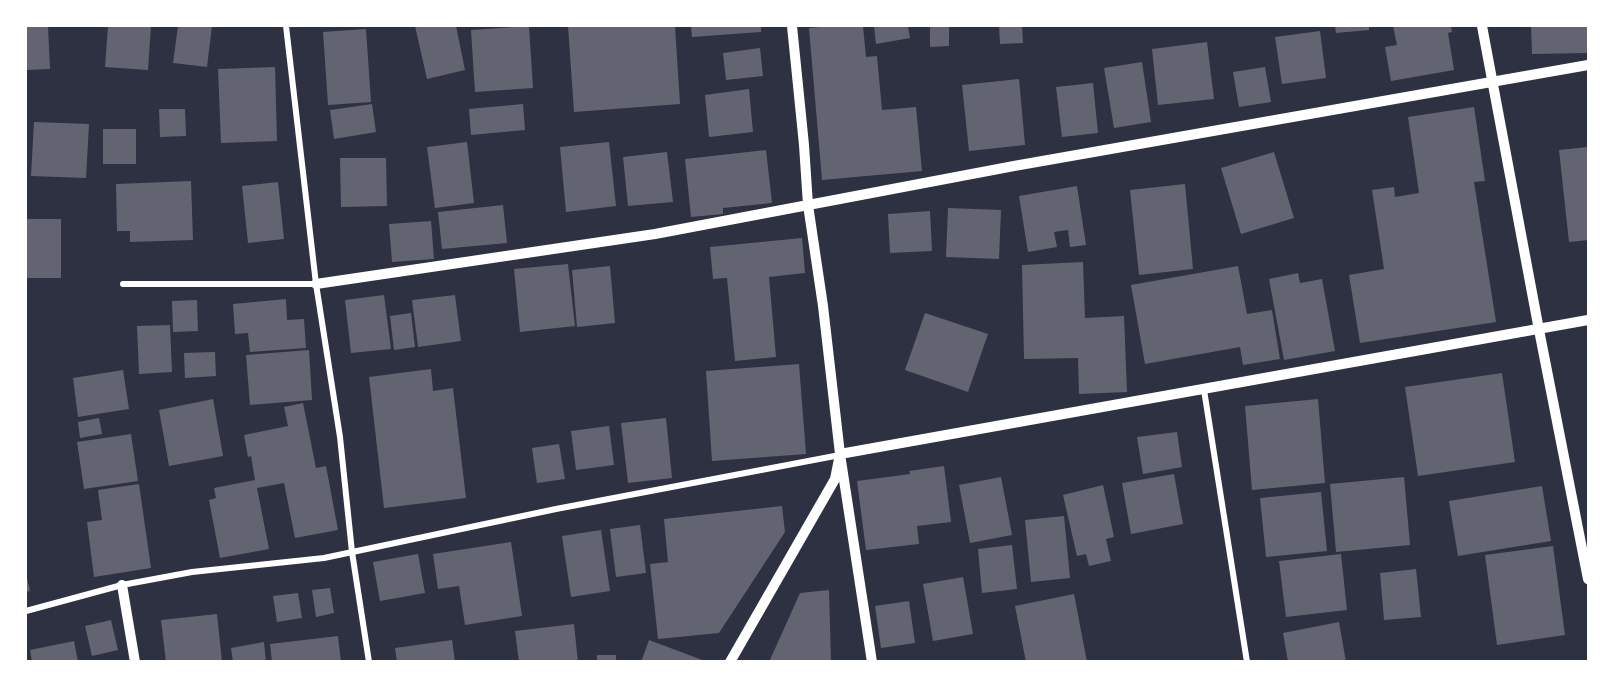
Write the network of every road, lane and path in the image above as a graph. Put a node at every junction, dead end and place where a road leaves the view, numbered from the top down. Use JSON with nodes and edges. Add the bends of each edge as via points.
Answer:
{"nodes":[{"id":1,"x":286,"y":26,"type":"edge"},
{"id":2,"x":792,"y":26,"type":"edge"},
{"id":3,"x":1482,"y":26,"type":"edge"},
{"id":4,"x":1588,"y":65,"type":"edge"},
{"id":5,"x":1492,"y":84,"type":"junction"},
{"id":6,"x":808,"y":205,"type":"junction"},
{"id":7,"x":123,"y":284,"type":"dead end"},
{"id":8,"x":316,"y":284,"type":"junction"},
{"id":9,"x":1588,"y":320,"type":"edge"},
{"id":10,"x":1539,"y":330,"type":"junction"},
{"id":11,"x":1204,"y":390,"type":"junction"},
{"id":12,"x":840,"y":454,"type":"junction"},
{"id":13,"x":352,"y":552,"type":"junction"},
{"id":14,"x":1588,"y":579,"type":"edge"},
{"id":15,"x":122,"y":585,"type":"junction"},
{"id":16,"x":26,"y":611,"type":"edge"},
{"id":17,"x":135,"y":662,"type":"edge"},
{"id":18,"x":369,"y":662,"type":"edge"},
{"id":19,"x":730,"y":662,"type":"edge"},
{"id":20,"x":872,"y":662,"type":"edge"},
{"id":21,"x":1247,"y":662,"type":"edge"}],
"edges":[{"from":1,"to":8,"type":"street"},
{"from":2,"to":6,"type":"street"},
{"from":3,"to":5,"type":"street"},
{"from":4,"to":5,"type":"street"},
{"from":5,"to":6,"type":"street"},
{"from":5,"to":10,"type":"street"},
{"from":6,"to":8,"type":"street","via":[[655,234]]},
{"from":6,"to":12,"type":"street"},
{"from":7,"to":8,"type":"street"},
{"from":8,"to":13,"type":"street","via":[[340,436]]},
{"from":9,"to":10,"type":"street"},
{"from":10,"to":11,"type":"street"},
{"from":10,"to":14,"type":"street"},
{"from":11,"to":12,"type":"street"},
{"from":11,"to":21,"type":"street"},
{"from":12,"to":13,"type":"street"},
{"from":12,"to":19,"type":"street","via":[[835,480]]},
{"from":12,"to":20,"type":"street"},
{"from":13,"to":15,"type":"street"},
{"from":13,"to":18,"type":"street"},
{"from":15,"to":16,"type":"street"},
{"from":15,"to":17,"type":"street"}]}
